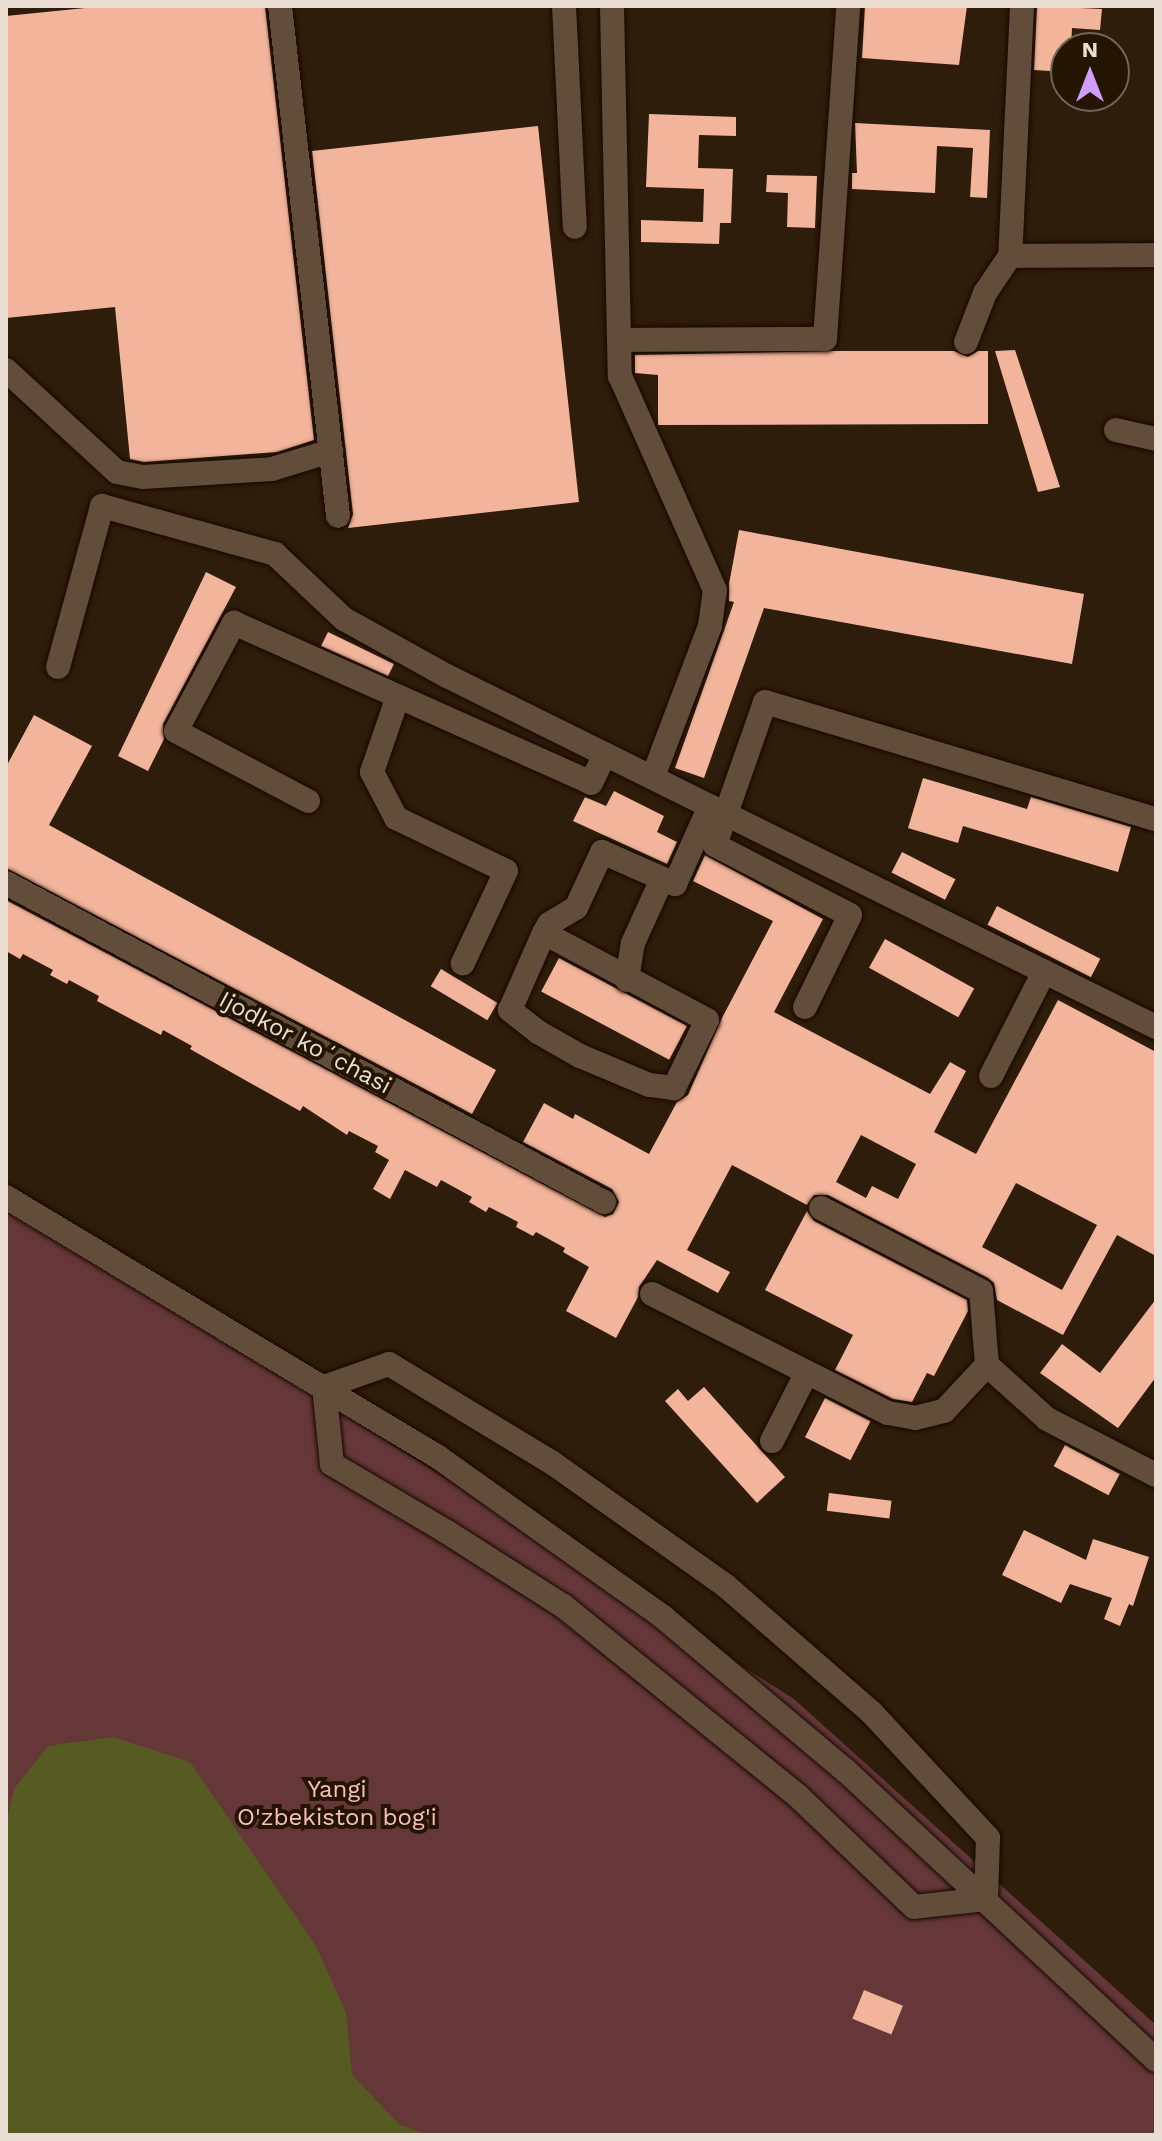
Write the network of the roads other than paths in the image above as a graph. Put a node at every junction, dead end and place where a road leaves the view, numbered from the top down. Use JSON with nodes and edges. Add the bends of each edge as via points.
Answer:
{"nodes":[{"id":1,"x":280,"y":6,"type":"edge"},
{"id":2,"x":564,"y":6,"type":"edge"},
{"id":3,"x":612,"y":6,"type":"edge"},
{"id":4,"x":848,"y":6,"type":"edge"},
{"id":5,"x":1022,"y":6,"type":"edge"},
{"id":6,"x":575,"y":227,"type":"dead end"},
{"id":7,"x":1156,"y":255,"type":"edge"},
{"id":8,"x":1010,"y":256,"type":"junction"},
{"id":9,"x":619,"y":340,"type":"junction"},
{"id":10,"x":966,"y":342,"type":"dead end"},
{"id":11,"x":6,"y":370,"type":"edge"},
{"id":12,"x":1116,"y":430,"type":"dead end"},
{"id":13,"x":1156,"y":439,"type":"edge"},
{"id":14,"x":331,"y":451,"type":"junction"},
{"id":15,"x":338,"y":516,"type":"dead end"},
{"id":16,"x":58,"y":667,"type":"dead end"},
{"id":17,"x":397,"y":699,"type":"junction"},
{"id":18,"x":605,"y":754,"type":"junction"},
{"id":19,"x":653,"y":777,"type":"junction"},
{"id":20,"x":308,"y":801,"type":"dead end"},
{"id":21,"x":719,"y":810,"type":"junction"},
{"id":22,"x":1156,"y":819,"type":"edge"},
{"id":23,"x":662,"y":879,"type":"junction"},
{"id":24,"x":6,"y":883,"type":"edge"},
{"id":25,"x":544,"y":933,"type":"junction"},
{"id":26,"x":463,"y":963,"type":"dead end"},
{"id":27,"x":1044,"y":972,"type":"junction"},
{"id":28,"x":627,"y":980,"type":"junction"},
{"id":29,"x":805,"y":1007,"type":"dead end"},
{"id":30,"x":1156,"y":1027,"type":"edge"},
{"id":31,"x":991,"y":1076,"type":"dead end"},
{"id":32,"x":6,"y":1197,"type":"edge"},
{"id":33,"x":604,"y":1202,"type":"dead end"},
{"id":34,"x":821,"y":1208,"type":"dead end"},
{"id":35,"x":652,"y":1294,"type":"dead end"},
{"id":36,"x":987,"y":1365,"type":"junction"},
{"id":37,"x":807,"y":1372,"type":"junction"},
{"id":38,"x":324,"y":1387,"type":"junction"},
{"id":39,"x":772,"y":1441,"type":"dead end"},
{"id":40,"x":1156,"y":1475,"type":"edge"},
{"id":41,"x":986,"y":1899,"type":"junction"},
{"id":42,"x":1156,"y":2060,"type":"edge"}],
"edges":[{"from":1,"to":14,"type":"street"},
{"from":2,"to":6,"type":"street"},
{"from":3,"to":9,"type":"street"},
{"from":4,"to":9,"type":"street","via":[[825,339]]},
{"from":5,"to":8,"type":"street"},
{"from":7,"to":8,"type":"street"},
{"from":8,"to":10,"type":"street","via":[[985,293]]},
{"from":9,"to":19,"type":"street","via":[[620,376],[715,590],[710,626]]},
{"from":11,"to":14,"type":"street","via":[[117,472],[143,477],[272,469]]},
{"from":12,"to":13,"type":"street"},
{"from":14,"to":15,"type":"street"},
{"from":16,"to":18,"type":"street","via":[[102,506],[275,554],[344,619]]},
{"from":17,"to":18,"type":"street","via":[[591,783]]},
{"from":17,"to":20,"type":"street","via":[[234,623],[176,731]]},
{"from":17,"to":26,"type":"street","via":[[372,772],[396,818],[506,871]]},
{"from":18,"to":19,"type":"street"},
{"from":19,"to":21,"type":"street"},
{"from":21,"to":22,"type":"street","via":[[765,702]]},
{"from":21,"to":23,"type":"street","via":[[675,884]]},
{"from":21,"to":27,"type":"street"},
{"from":21,"to":29,"type":"street","via":[[715,845],[850,915]]},
{"from":23,"to":25,"type":"street","via":[[602,852],[576,908],[549,924]]},
{"from":23,"to":28,"type":"street","via":[[633,943]]},
{"from":24,"to":33,"type":"street","name":"Ijodkor koʻchasi"},
{"from":25,"to":28,"type":"street"},
{"from":25,"to":28,"type":"street","via":[[510,1010],[538,1032],[586,1046],[649,1085],[674,1088],[707,1020]]},
{"from":27,"to":30,"type":"street"},
{"from":27,"to":31,"type":"street"},
{"from":32,"to":38,"type":"street"},
{"from":34,"to":36,"type":"street","via":[[981,1291]]},
{"from":35,"to":37,"type":"street"},
{"from":36,"to":37,"type":"street","via":[[944,1411],[915,1418],[888,1413]]},
{"from":36,"to":40,"type":"street","via":[[1047,1419]]},
{"from":37,"to":39,"type":"street"},
{"from":38,"to":41,"type":"street","via":[[438,1457],[663,1617],[845,1770]]},
{"from":38,"to":41,"type":"street","via":[[332,1464],[563,1606],[798,1796],[914,1907]]},
{"from":38,"to":41,"type":"street","via":[[389,1364],[551,1462],[726,1586],[871,1712],[988,1838]]},
{"from":41,"to":42,"type":"street"}]}
